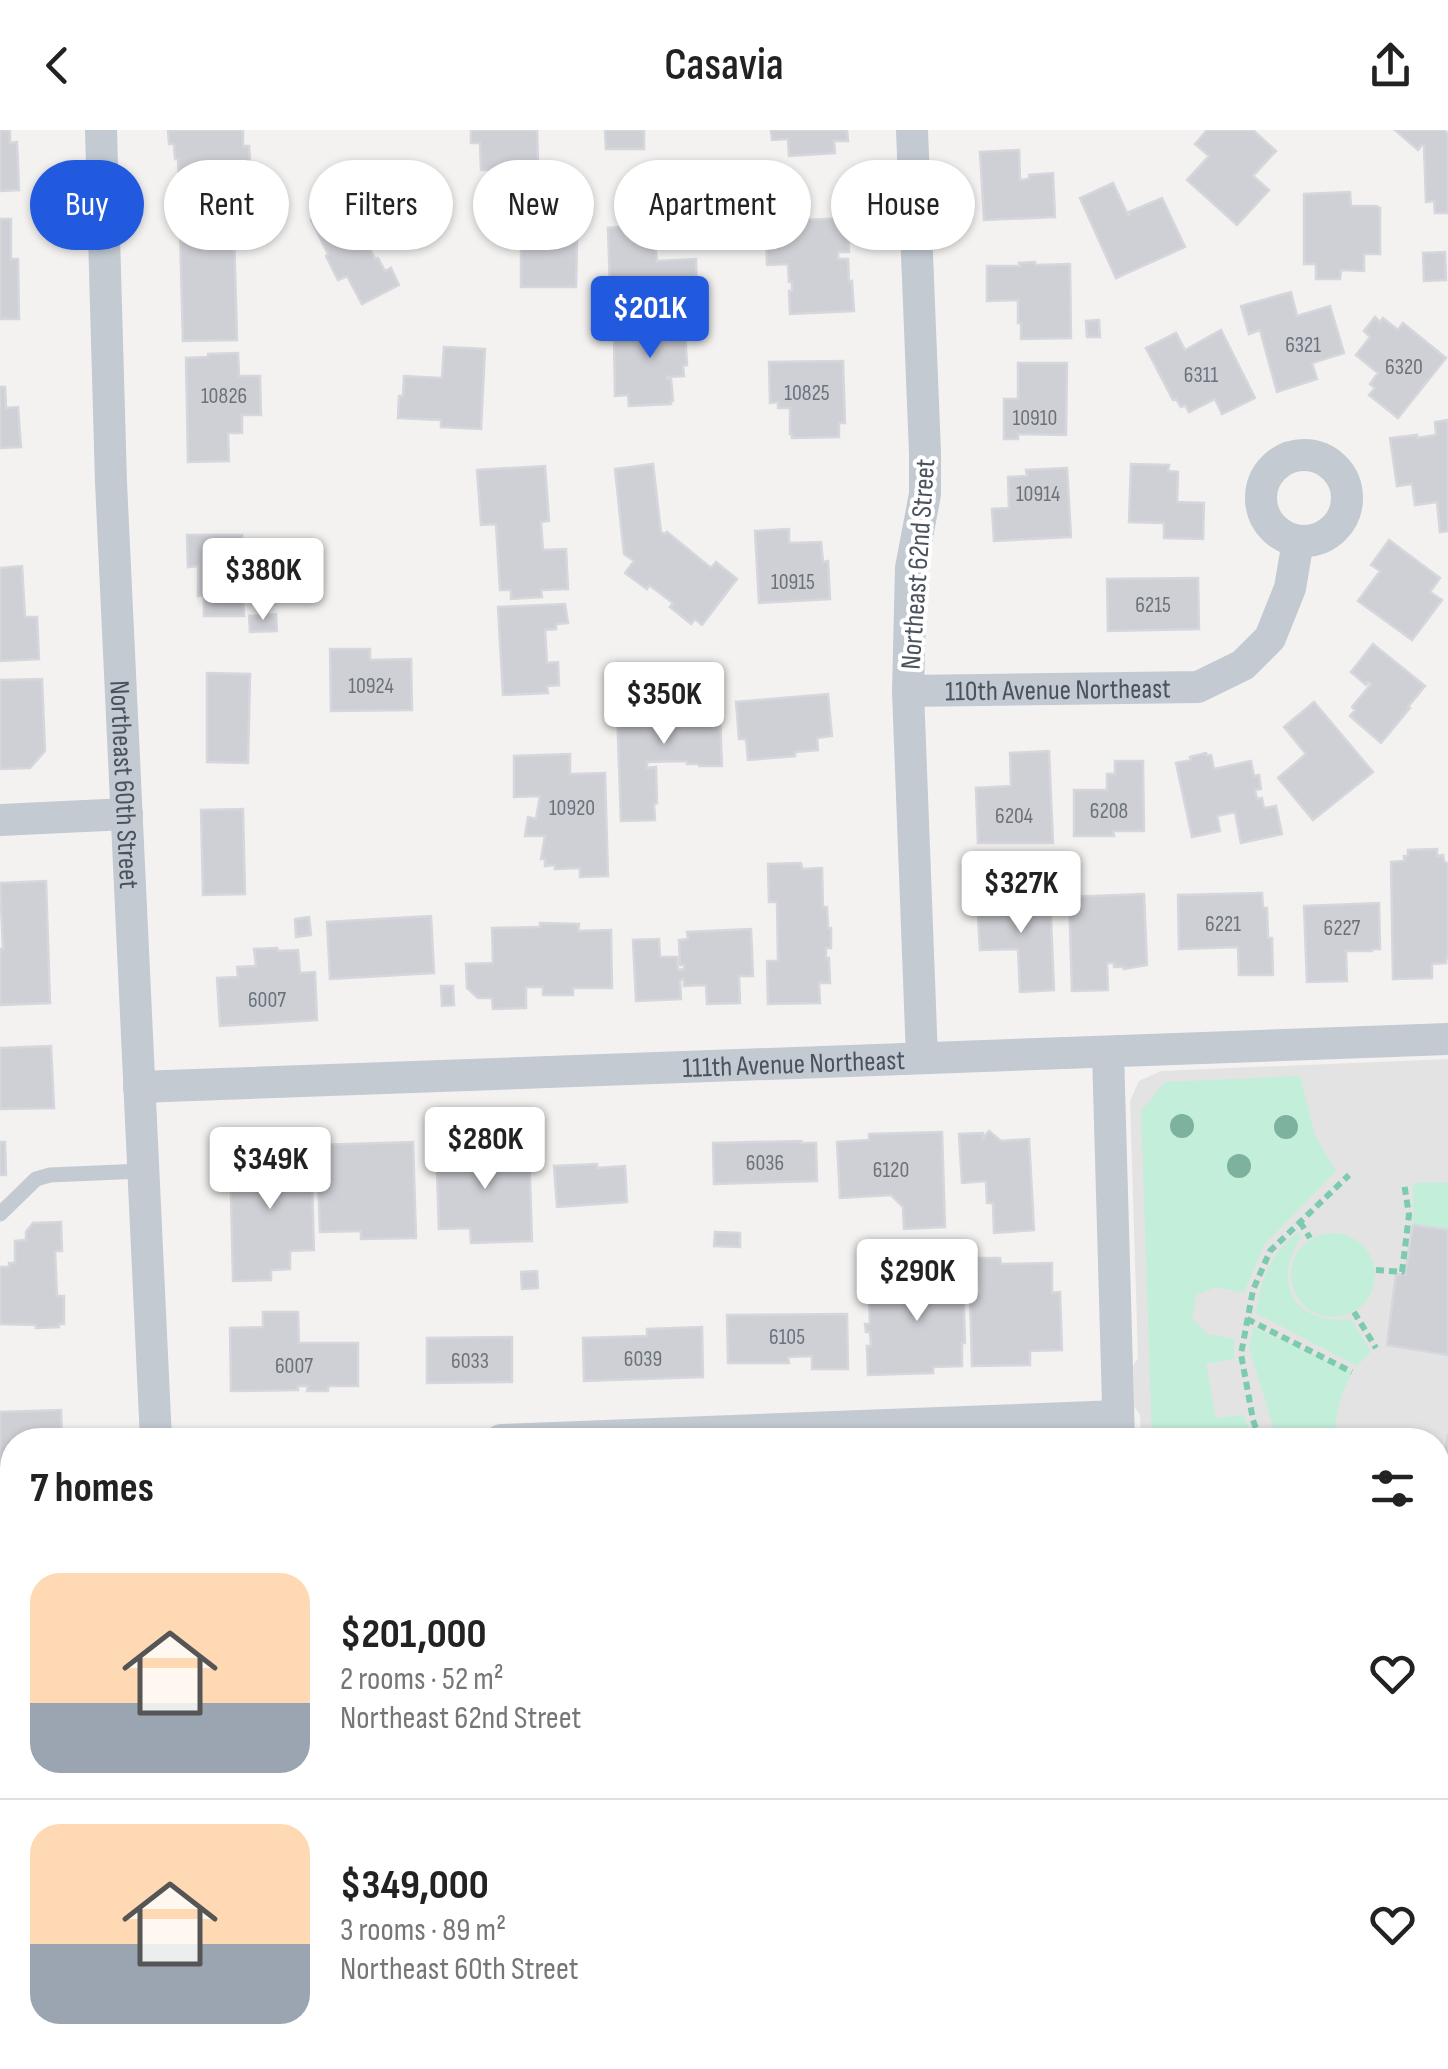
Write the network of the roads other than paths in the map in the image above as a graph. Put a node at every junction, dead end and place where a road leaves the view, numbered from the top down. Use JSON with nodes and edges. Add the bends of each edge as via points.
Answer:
{"nodes":[{"id":1,"x":101,"y":130,"type":"edge"},
{"id":2,"x":912,"y":130,"type":"edge"},
{"id":3,"x":1298,"y":541,"type":"dead end"},
{"id":4,"x":908,"y":692,"type":"junction"},
{"id":5,"x":126,"y":814,"type":"junction"},
{"id":6,"x":0,"y":820,"type":"edge"},
{"id":7,"x":1448,"y":1038,"type":"edge"},
{"id":8,"x":1108,"y":1052,"type":"junction"},
{"id":9,"x":922,"y":1058,"type":"junction"},
{"id":10,"x":139,"y":1086,"type":"junction"},
{"id":11,"x":142,"y":1171,"type":"junction"},
{"id":12,"x":0,"y":1214,"type":"edge"},
{"id":13,"x":155,"y":1428,"type":"edge"},
{"id":14,"x":1119,"y":1428,"type":"edge"}],
"edges":[{"from":1,"to":5,"type":"street","name":"Northeast 60th Street"},
{"from":2,"to":4,"type":"street","name":"Northeast 62nd Street","via":[[926,452],[912,568]]},
{"from":3,"to":4,"type":"street","name":"110th Avenue Northeast","via":[[1290,588],[1270,638],[1243,665],[1198,687]]},
{"from":4,"to":9,"type":"street","name":"Northeast 62nd Street"},
{"from":5,"to":6,"type":"street"},
{"from":5,"to":10,"type":"street","name":"Northeast 60th Street"},
{"from":7,"to":8,"type":"street","name":"111th Avenue Northeast"},
{"from":8,"to":9,"type":"street","name":"111th Avenue Northeast"},
{"from":8,"to":14,"type":"street"},
{"from":9,"to":10,"type":"street","name":"111th Avenue Northeast"},
{"from":10,"to":11,"type":"street","name":"Northeast 60th Street"},
{"from":11,"to":12,"type":"lane","via":[[36,1179]]},
{"from":11,"to":13,"type":"street","name":"Northeast 60th Street"}]}
